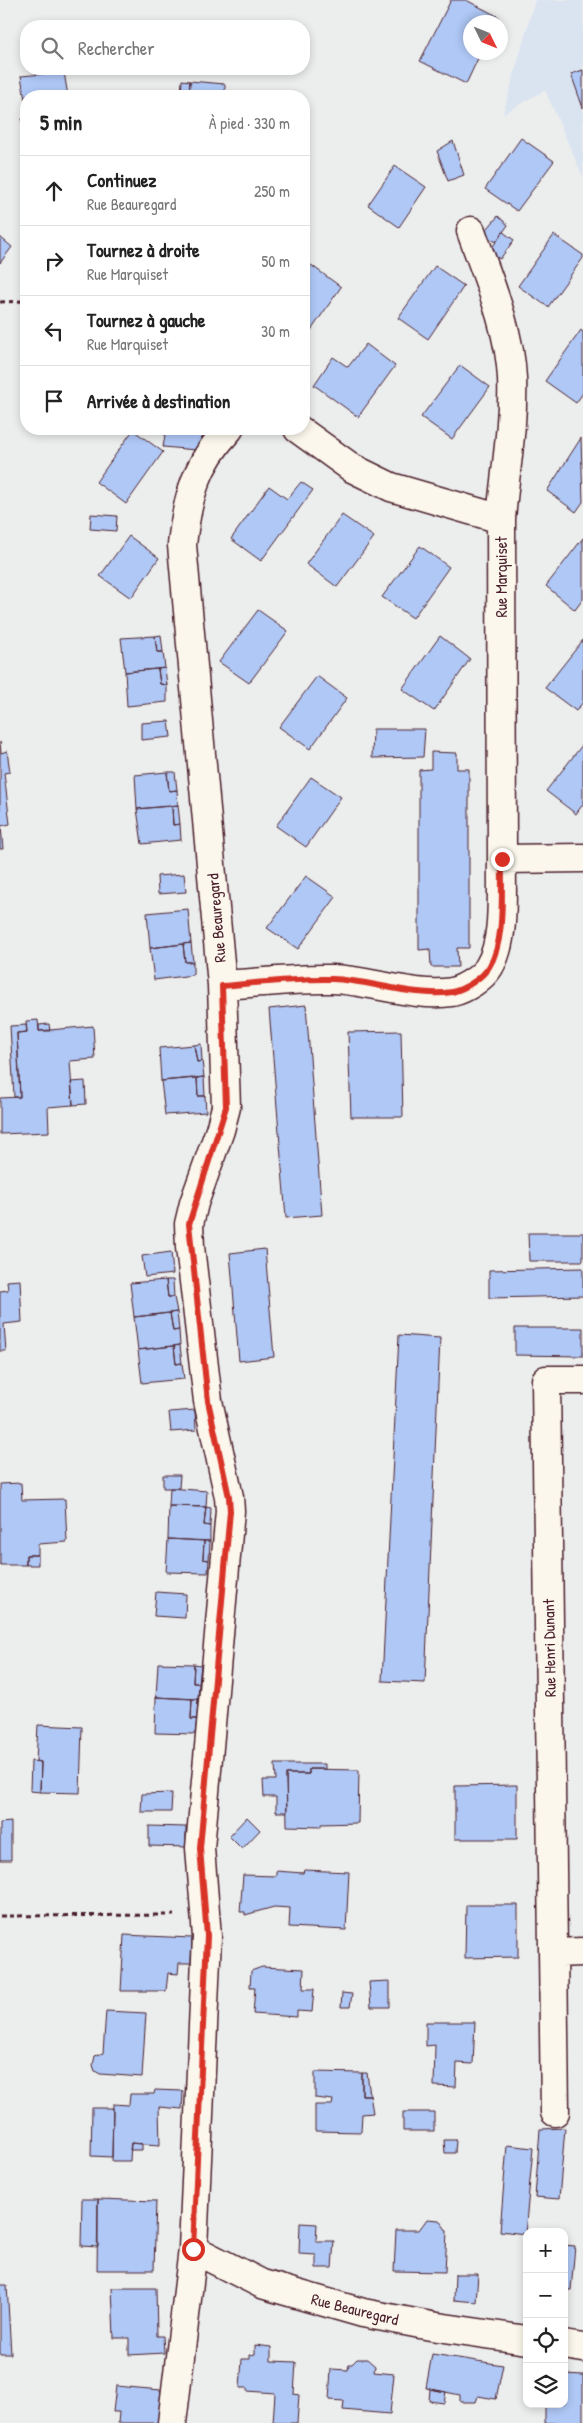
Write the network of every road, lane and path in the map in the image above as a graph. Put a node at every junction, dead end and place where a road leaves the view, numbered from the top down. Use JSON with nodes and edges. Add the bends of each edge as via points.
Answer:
{"nodes":[{"id":1,"x":470,"y":231,"type":"dead end"},
{"id":2,"x":20,"y":301,"type":"edge"},
{"id":3,"x":0,"y":302,"type":"edge"},
{"id":4,"x":225,"y":435,"type":"edge"},
{"id":5,"x":306,"y":435,"type":"edge"},
{"id":6,"x":500,"y":518,"type":"junction"},
{"id":7,"x":583,"y":858,"type":"edge"},
{"id":8,"x":502,"y":859,"type":"junction"},
{"id":9,"x":222,"y":986,"type":"junction"},
{"id":10,"x":583,"y":1380,"type":"edge"},
{"id":11,"x":0,"y":1916,"type":"edge"},
{"id":12,"x":204,"y":1916,"type":"junction"},
{"id":13,"x":583,"y":1952,"type":"edge"},
{"id":14,"x":553,"y":1953,"type":"junction"},
{"id":15,"x":555,"y":2112,"type":"dead end"},
{"id":16,"x":193,"y":2249,"type":"junction"},
{"id":17,"x":523,"y":2339,"type":"edge"},
{"id":18,"x":568,"y":2346,"type":"edge"},
{"id":19,"x":583,"y":2348,"type":"edge"},
{"id":20,"x":172,"y":2423,"type":"edge"}],
"edges":[{"from":1,"to":6,"type":"street","via":[[490,282],[512,376],[512,408]]},
{"from":2,"to":3,"type":"path"},
{"from":4,"to":9,"type":"street","name":"Rue Beauregard","via":[[196,476],[186,509],[182,545]]},
{"from":5,"to":6,"type":"street","name":"Rue Marquiset","via":[[352,468],[392,487]]},
{"from":6,"to":8,"type":"street","name":"Rue Marquiset"},
{"from":7,"to":8,"type":"street"},
{"from":8,"to":9,"type":"street","name":"Rue Marquiset","via":[[499,940],[495,956],[488,969],[470,985],[453,992],[332,979]]},
{"from":9,"to":12,"type":"street","name":"Rue Beauregard","via":[[226,1107],[189,1224],[208,1401],[230,1511],[200,1848]]},
{"from":10,"to":14,"type":"street","name":"Rue Henri Dunant","via":[[546,1380]]},
{"from":11,"to":12,"type":"path"},
{"from":12,"to":16,"type":"street","name":"Rue Beauregard","via":[[207,1936]]},
{"from":13,"to":14,"type":"street"},
{"from":14,"to":15,"type":"street","name":"Rue Henri Dunant"},
{"from":16,"to":17,"type":"street","name":"Rue Beauregard","via":[[262,2284],[363,2314]]},
{"from":16,"to":20,"type":"street","name":"Rue Beauregard"},
{"from":18,"to":19,"type":"street"}]}
